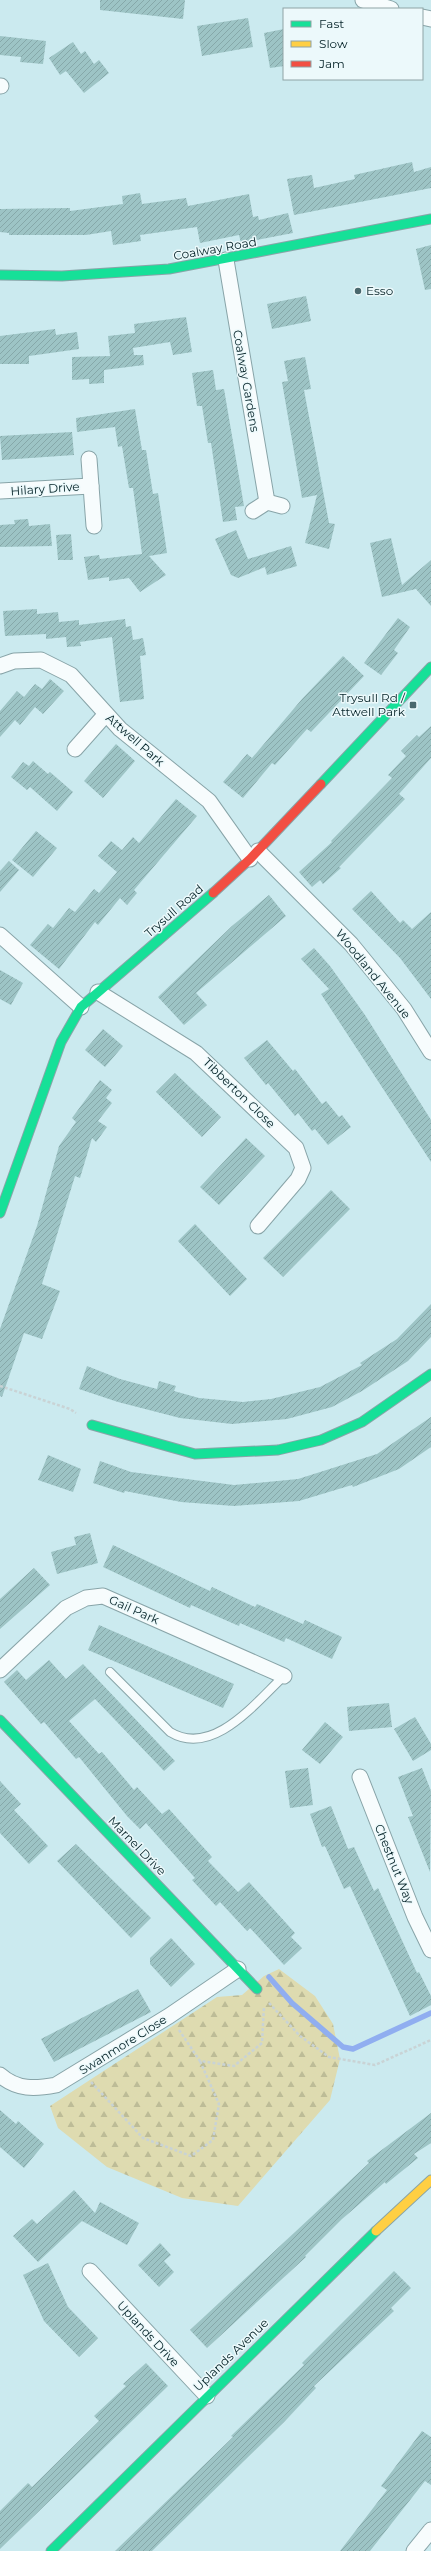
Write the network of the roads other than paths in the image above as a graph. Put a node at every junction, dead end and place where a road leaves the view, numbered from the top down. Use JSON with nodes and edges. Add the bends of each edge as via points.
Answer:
{"nodes":[{"id":1,"x":362,"y":0,"type":"edge"},
{"id":2,"x":388,"y":8,"type":"edge"},
{"id":3,"x":431,"y":219,"type":"edge"},
{"id":4,"x":226,"y":260,"type":"junction"},
{"id":5,"x":0,"y":275,"type":"edge"},
{"id":6,"x":89,"y":459,"type":"dead end"},
{"id":7,"x":91,"y":486,"type":"junction"},
{"id":8,"x":0,"y":491,"type":"edge"},
{"id":9,"x":267,"y":502,"type":"junction"},
{"id":10,"x":282,"y":506,"type":"dead end"},
{"id":11,"x":254,"y":511,"type":"dead end"},
{"id":12,"x":94,"y":526,"type":"dead end"},
{"id":13,"x":0,"y":666,"type":"edge"},
{"id":14,"x":431,"y":667,"type":"edge"},
{"id":15,"x":106,"y":714,"type":"junction"},
{"id":16,"x":75,"y":748,"type":"dead end"},
{"id":17,"x":254,"y":855,"type":"junction"},
{"id":18,"x":0,"y":935,"type":"edge"},
{"id":19,"x":98,"y":992,"type":"junction"},
{"id":20,"x":81,"y":1007,"type":"junction"},
{"id":21,"x":431,"y":1052,"type":"edge"},
{"id":22,"x":0,"y":1213,"type":"edge"},
{"id":23,"x":258,"y":1226,"type":"dead end"},
{"id":24,"x":431,"y":1374,"type":"edge"},
{"id":25,"x":92,"y":1425,"type":"road end"},
{"id":26,"x":0,"y":1670,"type":"edge"},
{"id":27,"x":110,"y":1672,"type":"dead end"},
{"id":28,"x":284,"y":1676,"type":"joint"},
{"id":29,"x":0,"y":1720,"type":"edge"},
{"id":30,"x":360,"y":1777,"type":"dead end"},
{"id":31,"x":431,"y":1950,"type":"edge"},
{"id":32,"x":238,"y":1969,"type":"junction"},
{"id":33,"x":257,"y":1989,"type":"road end"},
{"id":34,"x":0,"y":2075,"type":"edge"},
{"id":35,"x":431,"y":2180,"type":"edge"},
{"id":36,"x":90,"y":2272,"type":"dead end"},
{"id":37,"x":207,"y":2396,"type":"junction"},
{"id":38,"x":431,"y":2530,"type":"edge"},
{"id":39,"x":51,"y":2551,"type":"edge"},
{"id":40,"x":414,"y":2551,"type":"edge"}],
"edges":[{"from":1,"to":2,"type":"street"},
{"from":3,"to":4,"type":"street","name":"Coalway Road"},
{"from":4,"to":5,"type":"street","name":"Coalway Road","via":[[133,273]]},
{"from":4,"to":9,"type":"street","name":"Coalway Gardens"},
{"from":6,"to":7,"type":"street","name":"Hilary Drive"},
{"from":7,"to":8,"type":"street","name":"Hilary Drive"},
{"from":7,"to":12,"type":"street","name":"Hilary Drive"},
{"from":9,"to":10,"type":"street"},
{"from":9,"to":11,"type":"street"},
{"from":13,"to":15,"type":"street","name":"Attwell Park","via":[[14,661],[41,660],[59,667],[71,674]]},
{"from":14,"to":17,"type":"street","name":"Trysull Road"},
{"from":15,"to":16,"type":"street"},
{"from":15,"to":17,"type":"street","name":"Attwell Park","via":[[120,729],[210,801]]},
{"from":17,"to":19,"type":"street","name":"Trysull Road","via":[[180,923]]},
{"from":17,"to":21,"type":"street","name":"Woodland Avenue","via":[[351,944],[404,1010]]},
{"from":18,"to":20,"type":"street"},
{"from":19,"to":20,"type":"street","name":"Trysull Road"},
{"from":19,"to":23,"type":"street","name":"Tibberton Close","via":[[196,1053],[296,1148],[303,1168],[298,1179]]},
{"from":20,"to":22,"type":"street","name":"Trysull Road","via":[[61,1042]]},
{"from":24,"to":25,"type":"street","via":[[362,1422],[321,1440],[278,1450],[195,1454]]},
{"from":26,"to":28,"type":"street","name":"Gail Park","via":[[66,1608],[86,1598],[103,1596]]},
{"from":27,"to":28,"type":"lane","via":[[170,1732],[182,1739],[216,1734],[234,1723]]},
{"from":29,"to":32,"type":"street","name":"Marnel Drive"},
{"from":30,"to":31,"type":"street","name":"Chestnut Way","via":[[415,1917]]},
{"from":32,"to":33,"type":"street","name":"Marnel Drive"},
{"from":32,"to":34,"type":"street","name":"Swanmore Close","via":[[169,2016],[56,2084],[23,2088]]},
{"from":35,"to":37,"type":"street","name":"Uplands Avenue"},
{"from":36,"to":37,"type":"street","name":"Uplands Drive"},
{"from":37,"to":39,"type":"street","name":"Uplands Avenue"},
{"from":38,"to":40,"type":"street"}]}
